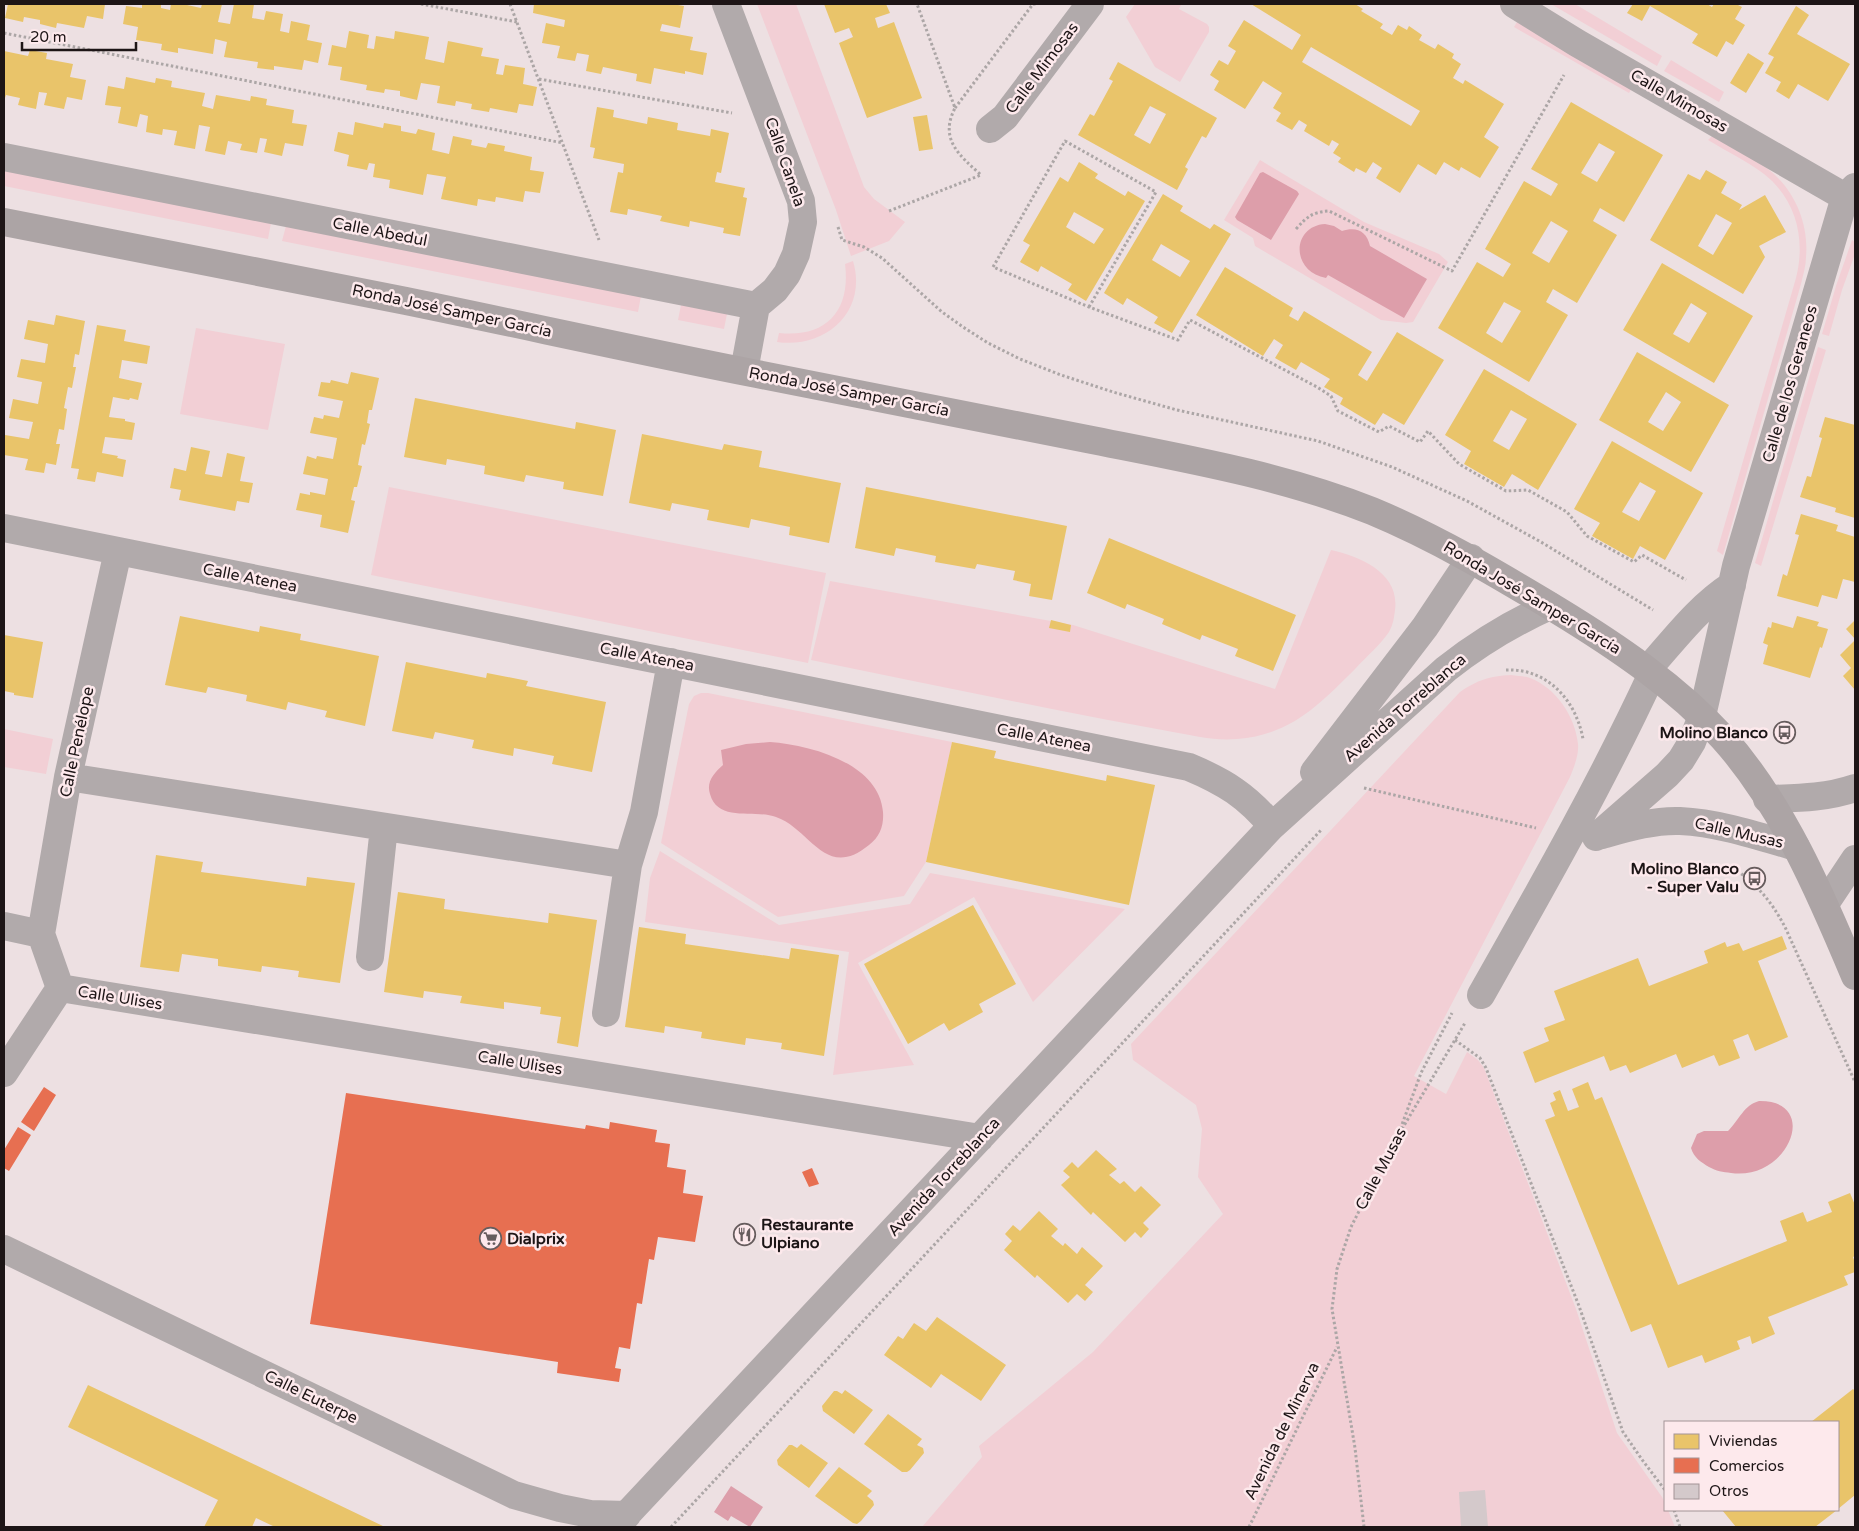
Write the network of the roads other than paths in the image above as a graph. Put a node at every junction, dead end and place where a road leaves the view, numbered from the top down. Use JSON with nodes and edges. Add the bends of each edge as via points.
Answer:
{"nodes":[{"id":1,"x":726,"y":4,"type":"edge"},
{"id":2,"x":1090,"y":4,"type":"edge"},
{"id":3,"x":1514,"y":4,"type":"edge"},
{"id":4,"x":990,"y":129,"type":"dead end"},
{"id":5,"x":4,"y":157,"type":"edge"},
{"id":6,"x":1850,"y":192,"type":"edge"},
{"id":7,"x":4,"y":222,"type":"edge"},
{"id":8,"x":756,"y":306,"type":"junction"},
{"id":9,"x":744,"y":371,"type":"junction"},
{"id":10,"x":4,"y":528,"type":"edge"},
{"id":11,"x":118,"y":551,"type":"junction"},
{"id":12,"x":1471,"y":558,"type":"junction"},
{"id":13,"x":1732,"y":585,"type":"junction"},
{"id":14,"x":1550,"y":606,"type":"junction"},
{"id":15,"x":671,"y":662,"type":"junction"},
{"id":16,"x":1650,"y":672,"type":"junction"},
{"id":17,"x":1702,"y":716,"type":"junction"},
{"id":18,"x":68,"y":777,"type":"junction"},
{"id":19,"x":1855,"y":788,"type":"edge"},
{"id":20,"x":1768,"y":799,"type":"junction"},
{"id":21,"x":1272,"y":826,"type":"junction"},
{"id":22,"x":384,"y":827,"type":"junction"},
{"id":23,"x":1596,"y":837,"type":"junction"},
{"id":24,"x":1564,"y":846,"type":"junction"},
{"id":25,"x":1796,"y":847,"type":"junction"},
{"id":26,"x":1855,"y":859,"type":"edge"},
{"id":27,"x":628,"y":865,"type":"junction"},
{"id":28,"x":1825,"y":904,"type":"junction"},
{"id":29,"x":4,"y":926,"type":"edge"},
{"id":30,"x":41,"y":934,"type":"junction"},
{"id":31,"x":370,"y":957,"type":"dead end"},
{"id":32,"x":1855,"y":976,"type":"edge"},
{"id":33,"x":60,"y":988,"type":"junction"},
{"id":34,"x":1481,"y":995,"type":"road end"},
{"id":35,"x":606,"y":1013,"type":"dead end"},
{"id":36,"x":4,"y":1073,"type":"edge"},
{"id":37,"x":980,"y":1138,"type":"junction"},
{"id":38,"x":4,"y":1248,"type":"edge"},
{"id":39,"x":621,"y":1521,"type":"edge"}],
"edges":[{"from":1,"to":8,"type":"street","name":"Calle Canela","via":[[801,201],[803,222],[796,254],[775,290]]},
{"from":2,"to":4,"type":"street","name":"Calle Mimosas","via":[[1004,117]]},
{"from":3,"to":6,"type":"street","name":"Calle Mimosas","via":[[1577,43]]},
{"from":5,"to":8,"type":"street","name":"Calle Abedul"},
{"from":6,"to":13,"type":"street","name":"Calle de los Geraneos"},
{"from":7,"to":9,"type":"main road","name":"Ronda José Samper García"},
{"from":8,"to":9,"type":"street"},
{"from":9,"to":12,"type":"main road","name":"Ronda José Samper García","via":[[1239,471],[1308,489],[1378,514]]},
{"from":10,"to":11,"type":"street","name":"Calle Atenea"},
{"from":11,"to":15,"type":"street","name":"Calle Atenea"},
{"from":11,"to":18,"type":"street","name":"Calle Penélope"},
{"from":12,"to":14,"type":"main road","name":"Ronda José Samper García"},
{"from":12,"to":21,"type":"street","name":"Avenida Torreblanca","via":[[1424,627]]},
{"from":13,"to":16,"type":"street","via":[[1714,596],[1696,614]]},
{"from":13,"to":17,"type":"street","name":"Calle de los Geraneos"},
{"from":14,"to":16,"type":"main road","name":"Ronda José Samper García"},
{"from":14,"to":21,"type":"street","name":"Avenida Torreblanca","via":[[1497,633],[1446,669]]},
{"from":15,"to":21,"type":"street","name":"Calle Atenea","via":[[1190,767],[1235,791]]},
{"from":15,"to":27,"type":"street","via":[[644,812]]},
{"from":16,"to":17,"type":"main road","name":"Ronda José Samper García"},
{"from":16,"to":24,"type":"street","via":[[1619,744]]},
{"from":17,"to":20,"type":"main road","via":[[1744,764]]},
{"from":17,"to":23,"type":"street","name":"Calle de los Geraneos","via":[[1681,760]]},
{"from":18,"to":22,"type":"street"},
{"from":18,"to":30,"type":"street","name":"Calle Penélope"},
{"from":19,"to":20,"type":"street","via":[[1816,798]]},
{"from":20,"to":25,"type":"main road"},
{"from":21,"to":37,"type":"street","name":"Avenida Torreblanca"},
{"from":22,"to":27,"type":"street"},
{"from":22,"to":31,"type":"street"},
{"from":23,"to":24,"type":"street","name":"Calle Musas"},
{"from":23,"to":25,"type":"street","name":"Calle Musas","via":[[1630,827],[1680,821],[1738,830]]},
{"from":24,"to":34,"type":"street"},
{"from":25,"to":28,"type":"main road"},
{"from":26,"to":28,"type":"street"},
{"from":27,"to":35,"type":"street"},
{"from":28,"to":32,"type":"main road"},
{"from":29,"to":30,"type":"street"},
{"from":30,"to":33,"type":"street"},
{"from":33,"to":36,"type":"street"},
{"from":33,"to":37,"type":"street","name":"Calle Ulises"},
{"from":37,"to":39,"type":"street","name":"Avenida Torreblanca"},
{"from":38,"to":39,"type":"street","name":"Calle Euterpe","via":[[514,1495]]}]}
